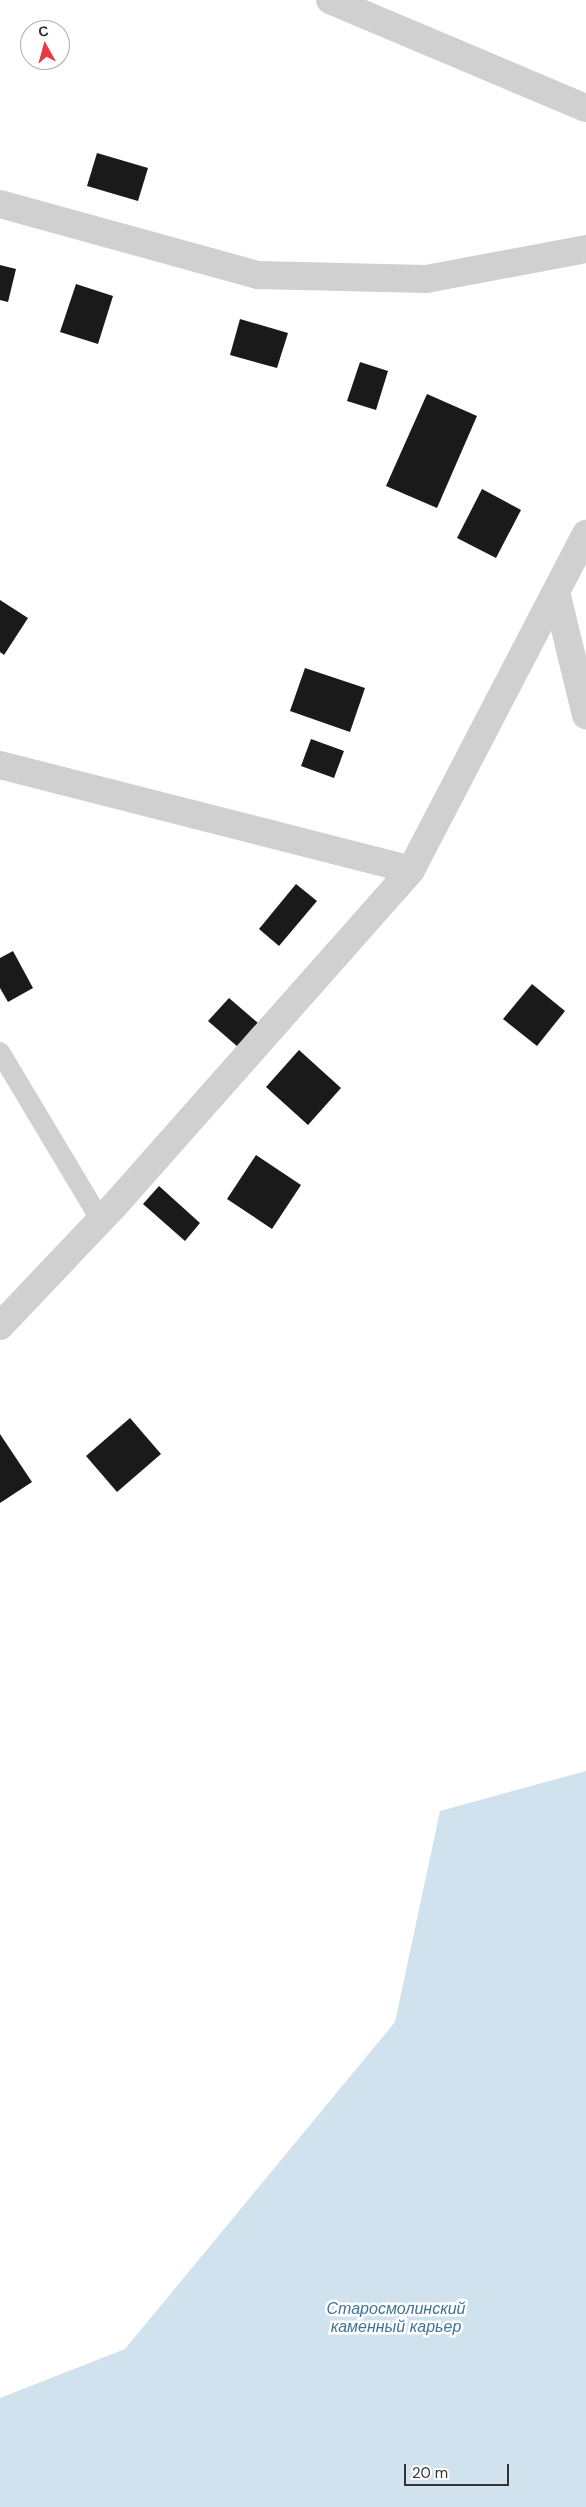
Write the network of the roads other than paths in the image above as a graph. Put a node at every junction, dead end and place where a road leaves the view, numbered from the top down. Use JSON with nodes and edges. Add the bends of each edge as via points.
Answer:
{"nodes":[{"id":1,"x":330,"y":0,"type":"edge"},
{"id":2,"x":586,"y":108,"type":"edge"},
{"id":3,"x":0,"y":204,"type":"edge"},
{"id":4,"x":583,"y":252,"type":"edge"},
{"id":5,"x":586,"y":534,"type":"edge"},
{"id":6,"x":556,"y":592,"type":"junction"},
{"id":7,"x":586,"y":715,"type":"edge"},
{"id":8,"x":0,"y":765,"type":"edge"},
{"id":9,"x":411,"y":870,"type":"junction"},
{"id":10,"x":0,"y":1052,"type":"edge"},
{"id":11,"x":101,"y":1221,"type":"junction"},
{"id":12,"x":0,"y":1326,"type":"edge"}],
"edges":[{"from":1,"to":2,"type":"street"},
{"from":3,"to":4,"type":"street","via":[[258,275],[426,279]]},
{"from":5,"to":6,"type":"street"},
{"from":6,"to":7,"type":"street"},
{"from":6,"to":9,"type":"street"},
{"from":8,"to":9,"type":"street"},
{"from":9,"to":11,"type":"street"},
{"from":10,"to":11,"type":"lane"},
{"from":11,"to":12,"type":"street"}]}
